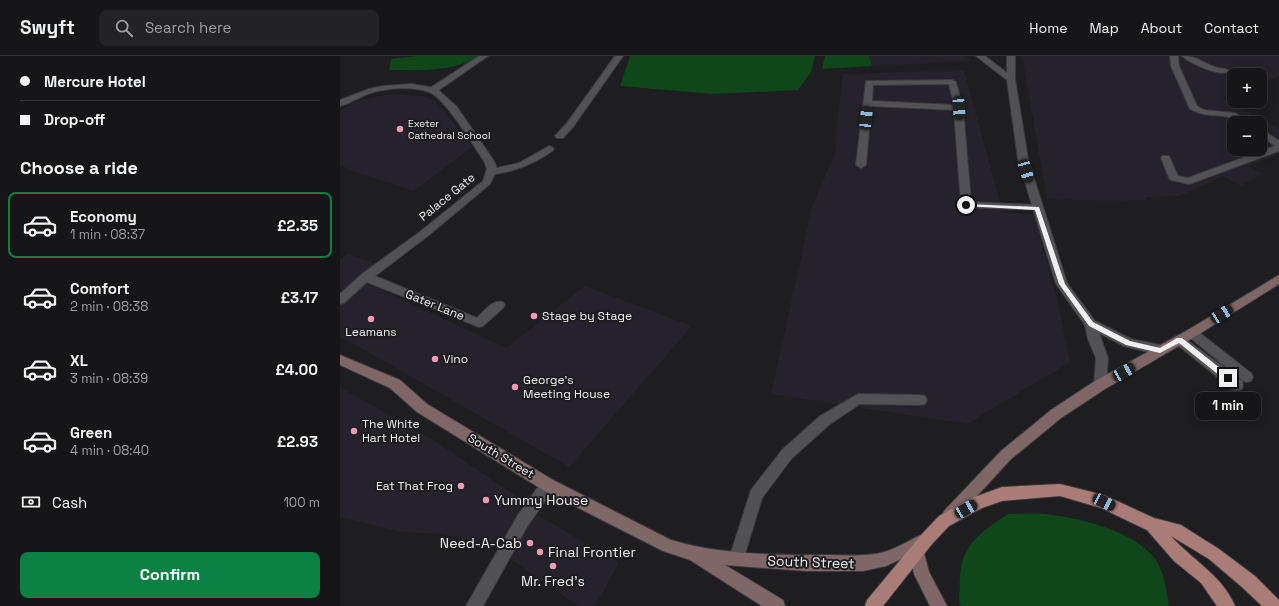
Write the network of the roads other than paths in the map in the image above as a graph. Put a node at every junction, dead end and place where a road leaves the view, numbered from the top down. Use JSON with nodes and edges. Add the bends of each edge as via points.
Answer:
{"nodes":[{"id":1,"x":484,"y":56,"type":"edge"},
{"id":2,"x":619,"y":56,"type":"edge"},
{"id":3,"x":980,"y":56,"type":"edge"},
{"id":4,"x":1011,"y":56,"type":"edge"},
{"id":5,"x":1174,"y":56,"type":"edge"},
{"id":6,"x":1186,"y":56,"type":"edge"},
{"id":7,"x":1226,"y":71,"type":"dead end"},
{"id":8,"x":1011,"y":79,"type":"junction"},
{"id":9,"x":433,"y":90,"type":"junction"},
{"id":10,"x":342,"y":101,"type":"edge"},
{"id":11,"x":867,"y":103,"type":"junction"},
{"id":12,"x":959,"y":108,"type":"junction"},
{"id":13,"x":1234,"y":116,"type":"edge"},
{"id":14,"x":560,"y":136,"type":"dead end"},
{"id":15,"x":1267,"y":136,"type":"edge"},
{"id":16,"x":1279,"y":145,"type":"edge"},
{"id":17,"x":1279,"y":148,"type":"edge"},
{"id":18,"x":549,"y":149,"type":"dead end"},
{"id":19,"x":1166,"y":158,"type":"dead end"},
{"id":20,"x":862,"y":165,"type":"dead end"},
{"id":21,"x":492,"y":172,"type":"junction"},
{"id":22,"x":1037,"y":208,"type":"junction"},
{"id":23,"x":366,"y":277,"type":"junction"},
{"id":24,"x":1279,"y":279,"type":"edge"},
{"id":25,"x":340,"y":300,"type":"edge"},
{"id":26,"x":499,"y":305,"type":"dead end"},
{"id":27,"x":1091,"y":324,"type":"junction"},
{"id":28,"x":1192,"y":333,"type":"junction"},
{"id":29,"x":1179,"y":340,"type":"junction"},
{"id":30,"x":1160,"y":350,"type":"junction"},
{"id":31,"x":340,"y":360,"type":"edge"},
{"id":32,"x":1247,"y":376,"type":"dead end"},
{"id":33,"x":1237,"y":385,"type":"dead end"},
{"id":34,"x":1100,"y":386,"type":"junction"},
{"id":35,"x":920,"y":400,"type":"dead end"},
{"id":36,"x":548,"y":485,"type":"junction"},
{"id":37,"x":944,"y":521,"type":"junction"},
{"id":38,"x":1152,"y":525,"type":"junction"},
{"id":39,"x":927,"y":539,"type":"junction"},
{"id":40,"x":690,"y":552,"type":"junction"},
{"id":41,"x":917,"y":553,"type":"junction"},
{"id":42,"x":737,"y":559,"type":"junction"},
{"id":43,"x":474,"y":606,"type":"edge"},
{"id":44,"x":777,"y":606,"type":"edge"},
{"id":45,"x":873,"y":606,"type":"edge"},
{"id":46,"x":939,"y":606,"type":"edge"},
{"id":47,"x":1226,"y":606,"type":"edge"},
{"id":48,"x":1273,"y":606,"type":"edge"}],
"edges":[{"from":1,"to":9,"type":"street"},
{"from":2,"to":14,"type":"street"},
{"from":3,"to":8,"type":"street"},
{"from":4,"to":8,"type":"street"},
{"from":5,"to":13,"type":"street","via":[[1174,66],[1193,107],[1202,112]]},
{"from":6,"to":7,"type":"street","via":[[1218,71]]},
{"from":8,"to":22,"type":"street","via":[[1023,159]]},
{"from":9,"to":10,"type":"street","via":[[411,86],[383,88]]},
{"from":9,"to":21,"type":"street","name":"Palace Gate","via":[[454,109],[489,161]]},
{"from":11,"to":12,"type":"street"},
{"from":11,"to":12,"type":"street","via":[[869,84],[952,82]]},
{"from":11,"to":20,"type":"street"},
{"from":12,"to":22,"type":"street","via":[[966,205]]},
{"from":15,"to":16,"type":"street"},
{"from":17,"to":19,"type":"street","via":[[1189,181],[1174,178]]},
{"from":18,"to":21,"type":"street","via":[[518,168]]},
{"from":21,"to":23,"type":"street","name":"Palace Gate","via":[[487,182]]},
{"from":22,"to":27,"type":"street","via":[[1062,284]]},
{"from":23,"to":25,"type":"street","name":"Palace Gate"},
{"from":23,"to":26,"type":"street","name":"Gater Lane","via":[[479,323]]},
{"from":24,"to":28,"type":"street"},
{"from":27,"to":30,"type":"street","via":[[1128,343]]},
{"from":27,"to":34,"type":"street","via":[[1102,358]]},
{"from":28,"to":29,"type":"street"},
{"from":28,"to":32,"type":"street"},
{"from":29,"to":30,"type":"street"},
{"from":29,"to":33,"type":"street"},
{"from":30,"to":34,"type":"street"},
{"from":31,"to":36,"type":"street","name":"South Street","via":[[395,384],[422,408]]},
{"from":34,"to":37,"type":"street","via":[[1056,414],[1006,455]]},
{"from":35,"to":42,"type":"street","via":[[858,400],[826,420],[788,454],[756,495]]},
{"from":36,"to":40,"type":"street","name":"South Street","via":[[663,544]]},
{"from":36,"to":43,"type":"street","via":[[523,520]]},
{"from":37,"to":38,"type":"main road","via":[[977,503],[1002,494],[1060,490],[1104,502]]},
{"from":37,"to":39,"type":"main road"},
{"from":38,"to":47,"type":"main road","via":[[1179,556],[1207,578]]},
{"from":38,"to":48,"type":"main road","via":[[1176,530],[1214,554]]},
{"from":39,"to":41,"type":"main road"},
{"from":39,"to":42,"type":"street","name":"South Street","via":[[886,559],[863,564]]},
{"from":40,"to":42,"type":"street","name":"South Street"},
{"from":40,"to":44,"type":"street","name":"South Street"},
{"from":41,"to":45,"type":"main road"},
{"from":41,"to":46,"type":"street","via":[[922,574]]}]}
